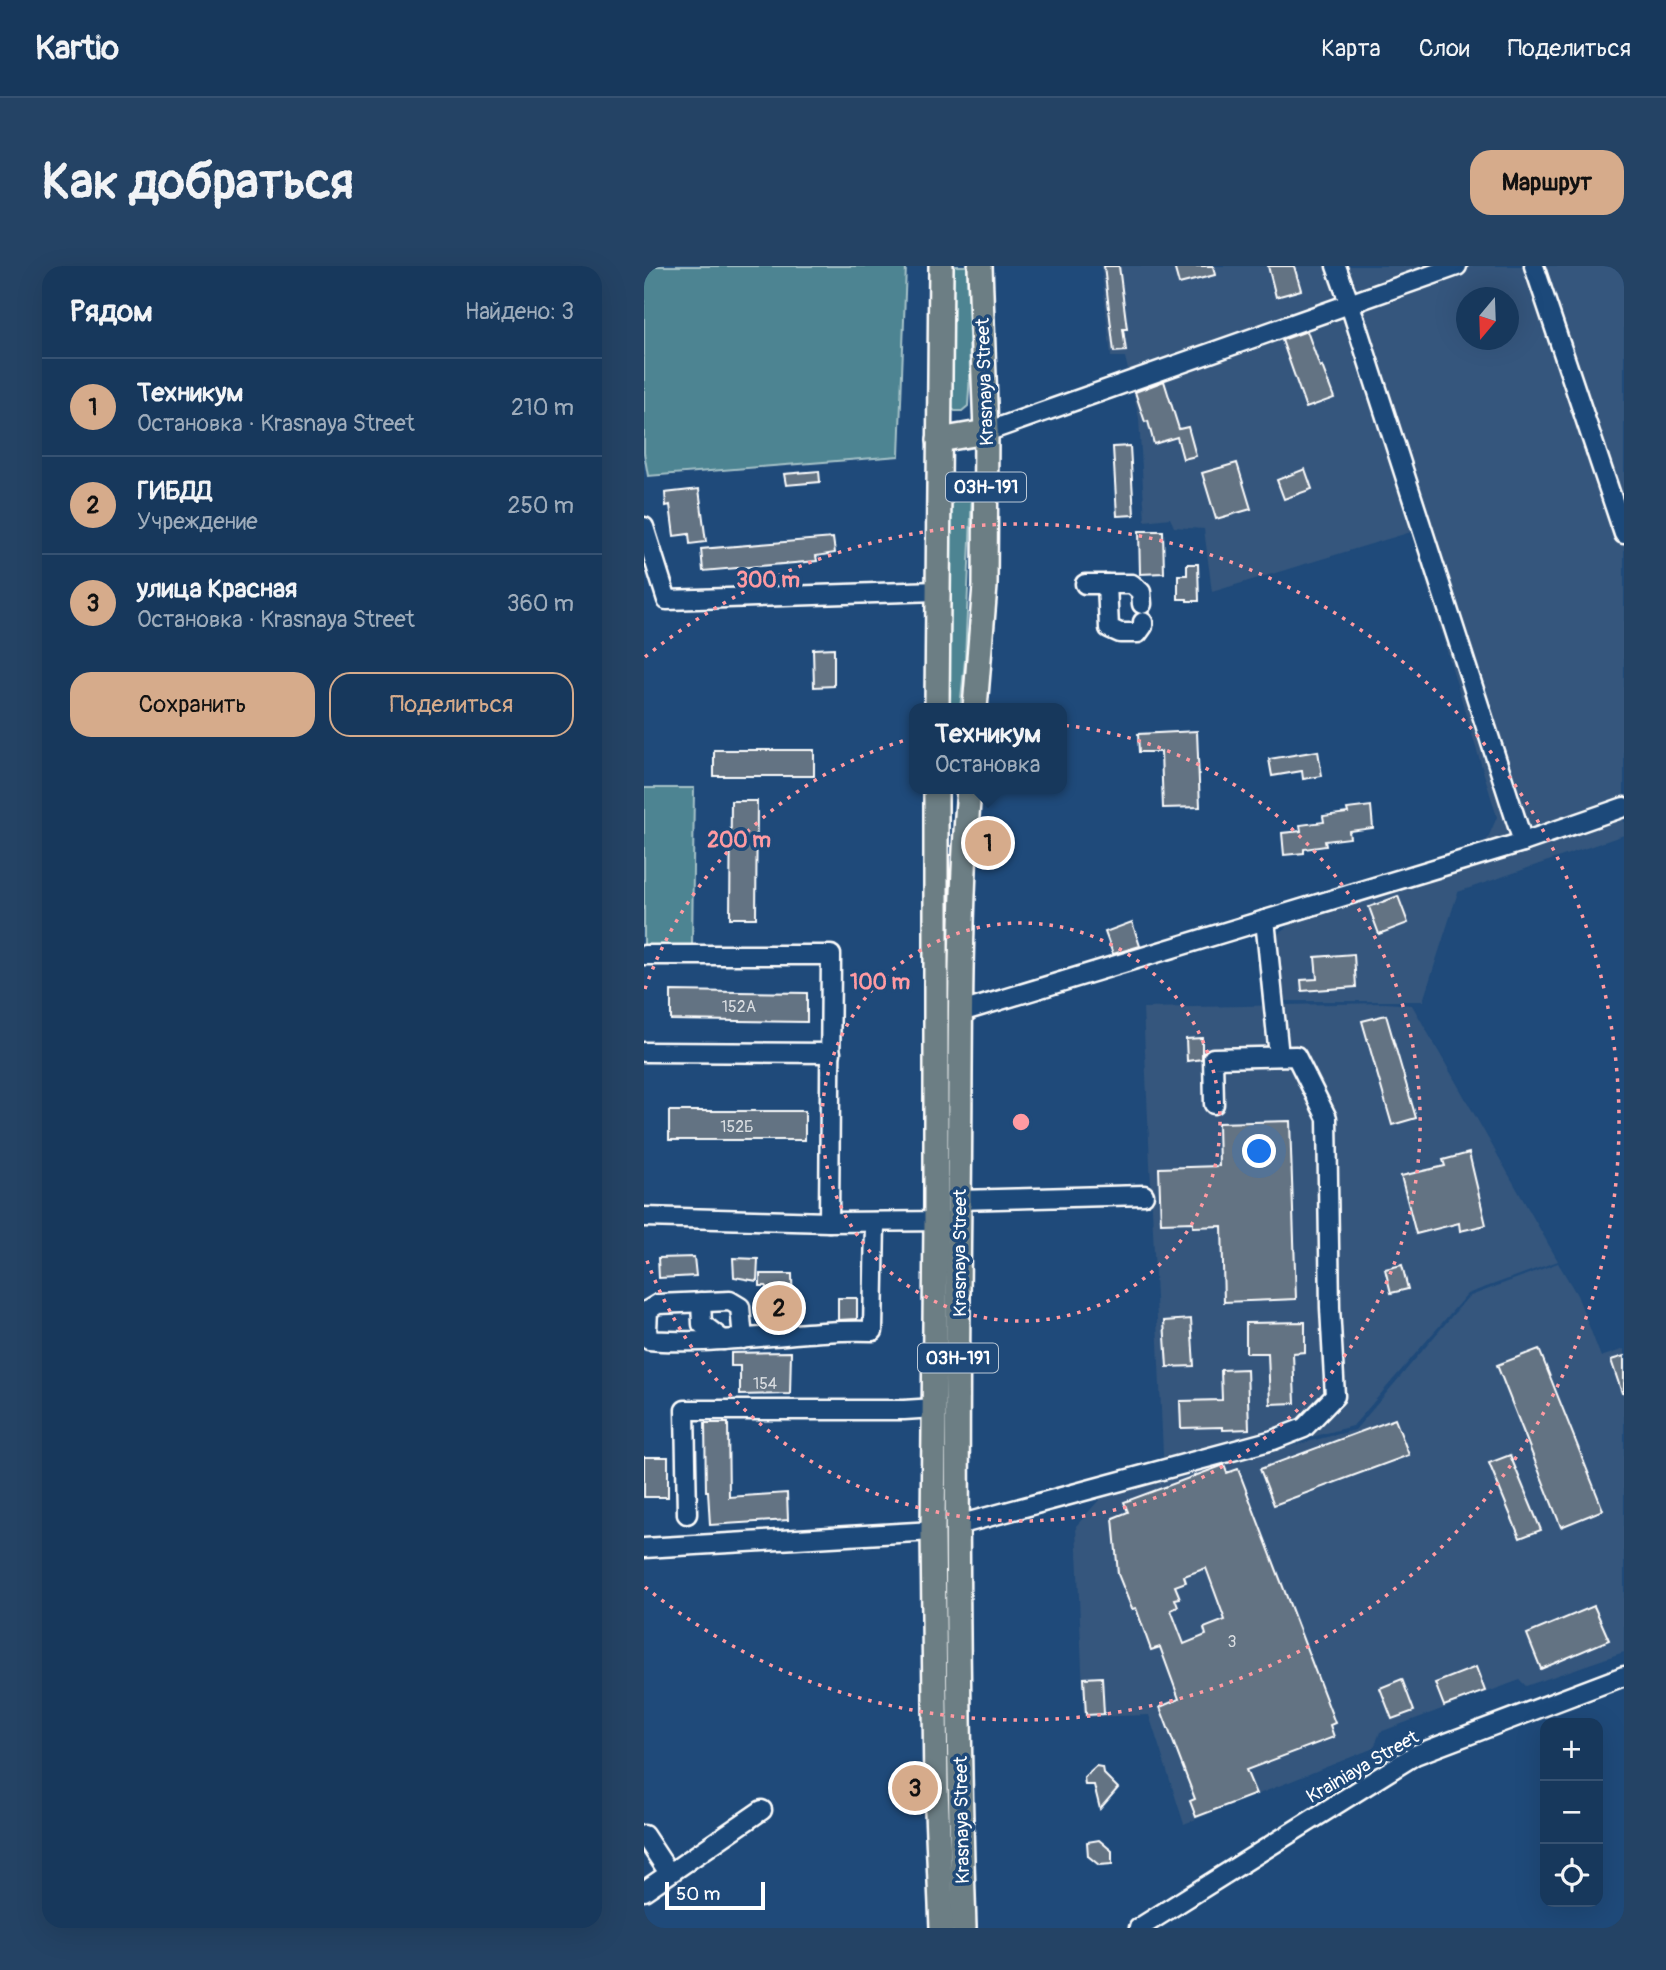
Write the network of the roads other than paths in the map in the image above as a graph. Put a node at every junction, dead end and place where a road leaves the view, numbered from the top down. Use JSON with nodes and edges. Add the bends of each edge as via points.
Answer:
{"nodes":[{"id":1,"x":941,"y":266,"type":"edge"},
{"id":2,"x":980,"y":266,"type":"edge"},
{"id":3,"x":1336,"y":266,"type":"edge"},
{"id":4,"x":1457,"y":266,"type":"edge"},
{"id":5,"x":1534,"y":266,"type":"edge"},
{"id":6,"x":1350,"y":305,"type":"junction"},
{"id":7,"x":986,"y":432,"type":"junction"},
{"id":8,"x":939,"y":440,"type":"junction"},
{"id":9,"x":644,"y":527,"type":"edge"},
{"id":10,"x":1624,"y":534,"type":"edge"},
{"id":11,"x":1085,"y":584,"type":"dead end"},
{"id":12,"x":1107,"y":584,"type":"junction"},
{"id":13,"x":937,"y":591,"type":"junction"},
{"id":14,"x":1142,"y":604,"type":"dead end"},
{"id":15,"x":1143,"y":622,"type":"dead end"},
{"id":16,"x":937,"y":703,"type":"edge"},
{"id":17,"x":975,"y":703,"type":"edge"},
{"id":18,"x":936,"y":794,"type":"edge"},
{"id":19,"x":968,"y":794,"type":"edge"},
{"id":20,"x":1624,"y":807,"type":"edge"},
{"id":21,"x":1523,"y":842,"type":"junction"},
{"id":22,"x":1265,"y":920,"type":"junction"},
{"id":23,"x":644,"y":955,"type":"edge"},
{"id":24,"x":961,"y":1012,"type":"junction"},
{"id":25,"x":644,"y":1052,"type":"edge"},
{"id":26,"x":831,"y":1053,"type":"junction"},
{"id":27,"x":1279,"y":1056,"type":"junction"},
{"id":28,"x":1214,"y":1104,"type":"dead end"},
{"id":29,"x":1144,"y":1195,"type":"dead end"},
{"id":30,"x":951,"y":1214,"type":"junction"},
{"id":31,"x":644,"y":1217,"type":"edge"},
{"id":32,"x":830,"y":1222,"type":"junction"},
{"id":33,"x":876,"y":1222,"type":"junction"},
{"id":34,"x":701,"y":1302,"type":"junction"},
{"id":35,"x":743,"y":1339,"type":"junction"},
{"id":36,"x":723,"y":1340,"type":"junction"},
{"id":37,"x":934,"y":1408,"type":"junction"},
{"id":38,"x":687,"y":1514,"type":"dead end"},
{"id":39,"x":958,"y":1525,"type":"junction"},
{"id":40,"x":933,"y":1531,"type":"junction"},
{"id":41,"x":644,"y":1548,"type":"edge"},
{"id":42,"x":1624,"y":1676,"type":"edge"},
{"id":43,"x":762,"y":1810,"type":"dead end"},
{"id":44,"x":644,"y":1835,"type":"edge"},
{"id":45,"x":669,"y":1874,"type":"junction"},
{"id":46,"x":644,"y":1891,"type":"edge"},
{"id":47,"x":942,"y":1928,"type":"edge"},
{"id":48,"x":964,"y":1928,"type":"edge"},
{"id":49,"x":1139,"y":1928,"type":"edge"}],
"edges":[{"from":1,"to":8,"type":"main road","number":"03Н-191"},
{"from":2,"to":7,"type":"main road","name":"Krasnaya Street","number":"03Н-191"},
{"from":3,"to":6,"type":"street"},
{"from":4,"to":6,"type":"street"},
{"from":5,"to":10,"type":"street"},
{"from":6,"to":7,"type":"street"},
{"from":6,"to":21,"type":"street"},
{"from":7,"to":8,"type":"main road"},
{"from":7,"to":17,"type":"main road","name":"Krasnaya Street","number":"03Н-191","via":[[985,586]]},
{"from":8,"to":13,"type":"main road","number":"03Н-191"},
{"from":9,"to":13,"type":"street","via":[[667,600]]},
{"from":11,"to":12,"type":"street"},
{"from":12,"to":14,"type":"street","via":[[1132,584],[1141,592]]},
{"from":12,"to":15,"type":"street","via":[[1109,628],[1138,633]]},
{"from":13,"to":16,"type":"main road","number":"03Н-191"},
{"from":18,"to":30,"type":"main road","name":"Krasnaya Street","number":"03Н-191"},
{"from":19,"to":24,"type":"main road","name":"Krasnaya Street","number":"03Н-191"},
{"from":20,"to":21,"type":"street"},
{"from":21,"to":22,"type":"street"},
{"from":22,"to":24,"type":"street"},
{"from":22,"to":27,"type":"street"},
{"from":23,"to":26,"type":"street","via":[[831,955]]},
{"from":24,"to":30,"type":"main road","name":"Krasnaya Street","number":"03Н-191"},
{"from":25,"to":26,"type":"street"},
{"from":26,"to":32,"type":"street"},
{"from":27,"to":28,"type":"street","via":[[1213,1058]]},
{"from":27,"to":39,"type":"street","via":[[1296,1056],[1326,1118],[1335,1396],[1304,1428],[1273,1440]]},
{"from":29,"to":30,"type":"street"},
{"from":30,"to":33,"type":"street"},
{"from":30,"to":37,"type":"main road","name":"Krasnaya Street","number":"03Н-191"},
{"from":30,"to":39,"type":"main road","name":"Krasnaya Street","number":"03Н-191"},
{"from":31,"to":32,"type":"street"},
{"from":32,"to":33,"type":"street"},
{"from":33,"to":35,"type":"street","via":[[873,1331]]},
{"from":34,"to":35,"type":"street","via":[[730,1301],[740,1307]]},
{"from":34,"to":36,"type":"street","via":[[702,1324]]},
{"from":34,"to":36,"type":"street","via":[[658,1304],[648,1310],[649,1340]]},
{"from":35,"to":36,"type":"street"},
{"from":37,"to":38,"type":"street","via":[[685,1410]]},
{"from":37,"to":40,"type":"main road","name":"Krasnaya Street","number":"03Н-191"},
{"from":39,"to":48,"type":"main road","name":"Krasnaya Street","number":"03Н-191"},
{"from":40,"to":41,"type":"street"},
{"from":40,"to":47,"type":"main road","name":"Krasnaya Street","number":"03Н-191"},
{"from":42,"to":49,"type":"street","name":"Krainiaya Street","via":[[1415,1755]]},
{"from":43,"to":45,"type":"street"},
{"from":44,"to":45,"type":"street"},
{"from":45,"to":46,"type":"street"}]}
